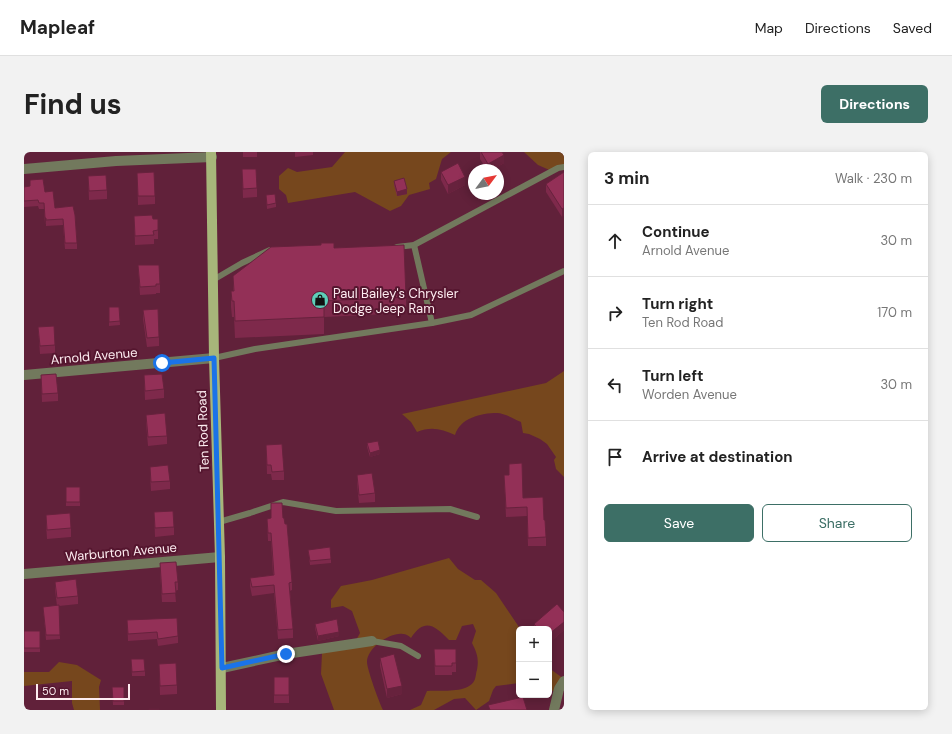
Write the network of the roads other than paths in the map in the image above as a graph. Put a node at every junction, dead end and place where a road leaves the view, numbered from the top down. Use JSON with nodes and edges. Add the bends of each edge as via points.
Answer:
{"nodes":[{"id":1,"x":212,"y":154,"type":"edge"},
{"id":2,"x":564,"y":167,"type":"edge"},
{"id":3,"x":24,"y":169,"type":"edge"},
{"id":4,"x":414,"y":245,"type":"junction"},
{"id":5,"x":392,"y":248,"type":"edge"},
{"id":6,"x":278,"y":250,"type":"edge"},
{"id":7,"x":564,"y":271,"type":"edge"},
{"id":8,"x":213,"y":280,"type":"junction"},
{"id":9,"x":432,"y":323,"type":"junction"},
{"id":10,"x":214,"y":358,"type":"junction"},
{"id":11,"x":24,"y":375,"type":"edge"},
{"id":12,"x":478,"y":517,"type":"dead end"},
{"id":13,"x":219,"y":522,"type":"junction"},
{"id":14,"x":220,"y":557,"type":"junction"},
{"id":15,"x":24,"y":574,"type":"edge"},
{"id":16,"x":372,"y":641,"type":"joint"},
{"id":17,"x":418,"y":656,"type":"dead end"},
{"id":18,"x":222,"y":668,"type":"junction"},
{"id":19,"x":564,"y":681,"type":"edge"},
{"id":20,"x":221,"y":710,"type":"edge"},
{"id":21,"x":554,"y":710,"type":"edge"}],
"edges":[{"from":1,"to":3,"type":"street"},
{"from":1,"to":8,"type":"main road","name":"Ten Rod Road"},
{"from":2,"to":4,"type":"lane"},
{"from":4,"to":5,"type":"lane"},
{"from":4,"to":9,"type":"lane"},
{"from":6,"to":8,"type":"lane","via":[[270,250]]},
{"from":7,"to":9,"type":"lane","via":[[471,315]]},
{"from":8,"to":10,"type":"main road","name":"Ten Rod Road"},
{"from":9,"to":10,"type":"lane","via":[[255,349]]},
{"from":10,"to":11,"type":"street","name":"Arnold Avenue"},
{"from":10,"to":13,"type":"main road","name":"Ten Rod Road"},
{"from":12,"to":13,"type":"lane","via":[[450,509],[336,511],[282,502]]},
{"from":13,"to":14,"type":"main road","name":"Ten Rod Road"},
{"from":14,"to":15,"type":"street","name":"Warburton Avenue"},
{"from":14,"to":18,"type":"main road","name":"Ten Rod Road"},
{"from":16,"to":17,"type":"lane","via":[[401,646]]},
{"from":16,"to":18,"type":"street","via":[[286,654]]},
{"from":18,"to":20,"type":"main road","name":"Ten Rod Road"},
{"from":19,"to":21,"type":"street","via":[[559,689]]}]}
